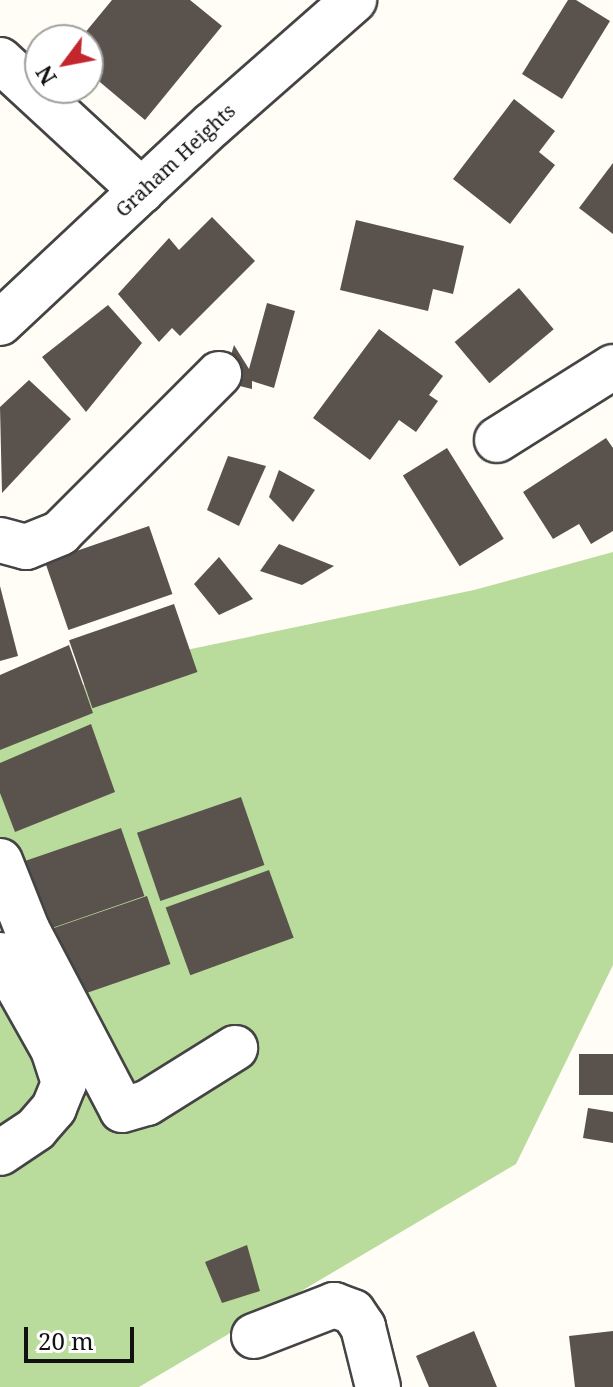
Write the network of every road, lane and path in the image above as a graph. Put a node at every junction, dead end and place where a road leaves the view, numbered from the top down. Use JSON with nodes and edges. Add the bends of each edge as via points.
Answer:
{"nodes":[{"id":1,"x":354,"y":0,"type":"edge"},
{"id":2,"x":0,"y":60,"type":"edge"},
{"id":3,"x":142,"y":191,"type":"junction"},
{"id":4,"x":0,"y":323,"type":"edge"},
{"id":5,"x":613,"y":367,"type":"edge"},
{"id":6,"x":219,"y":374,"type":"dead end"},
{"id":7,"x":497,"y":440,"type":"dead end"},
{"id":8,"x":0,"y":540,"type":"edge"},
{"id":9,"x":0,"y":861,"type":"edge"},
{"id":10,"x":0,"y":955,"type":"edge"},
{"id":11,"x":235,"y":1048,"type":"dead end"},
{"id":12,"x":0,"y":1153,"type":"edge"},
{"id":13,"x":254,"y":1336,"type":"dead end"},
{"id":14,"x":378,"y":1387,"type":"edge"}],
"edges":[{"from":1,"to":3,"type":"street","name":"Graham Heights"},
{"from":2,"to":3,"type":"street"},
{"from":3,"to":4,"type":"street","name":"Graham Heights"},
{"from":5,"to":7,"type":"street"},
{"from":6,"to":8,"type":"street","via":[[60,533],[26,547]]},
{"from":9,"to":11,"type":"street","via":[[27,929],[122,1110],[147,1103]]},
{"from":10,"to":12,"type":"street","via":[[53,1049],[64,1083],[54,1108],[36,1129]]},
{"from":13,"to":14,"type":"street","via":[[334,1305],[353,1312],[363,1327]]}]}
